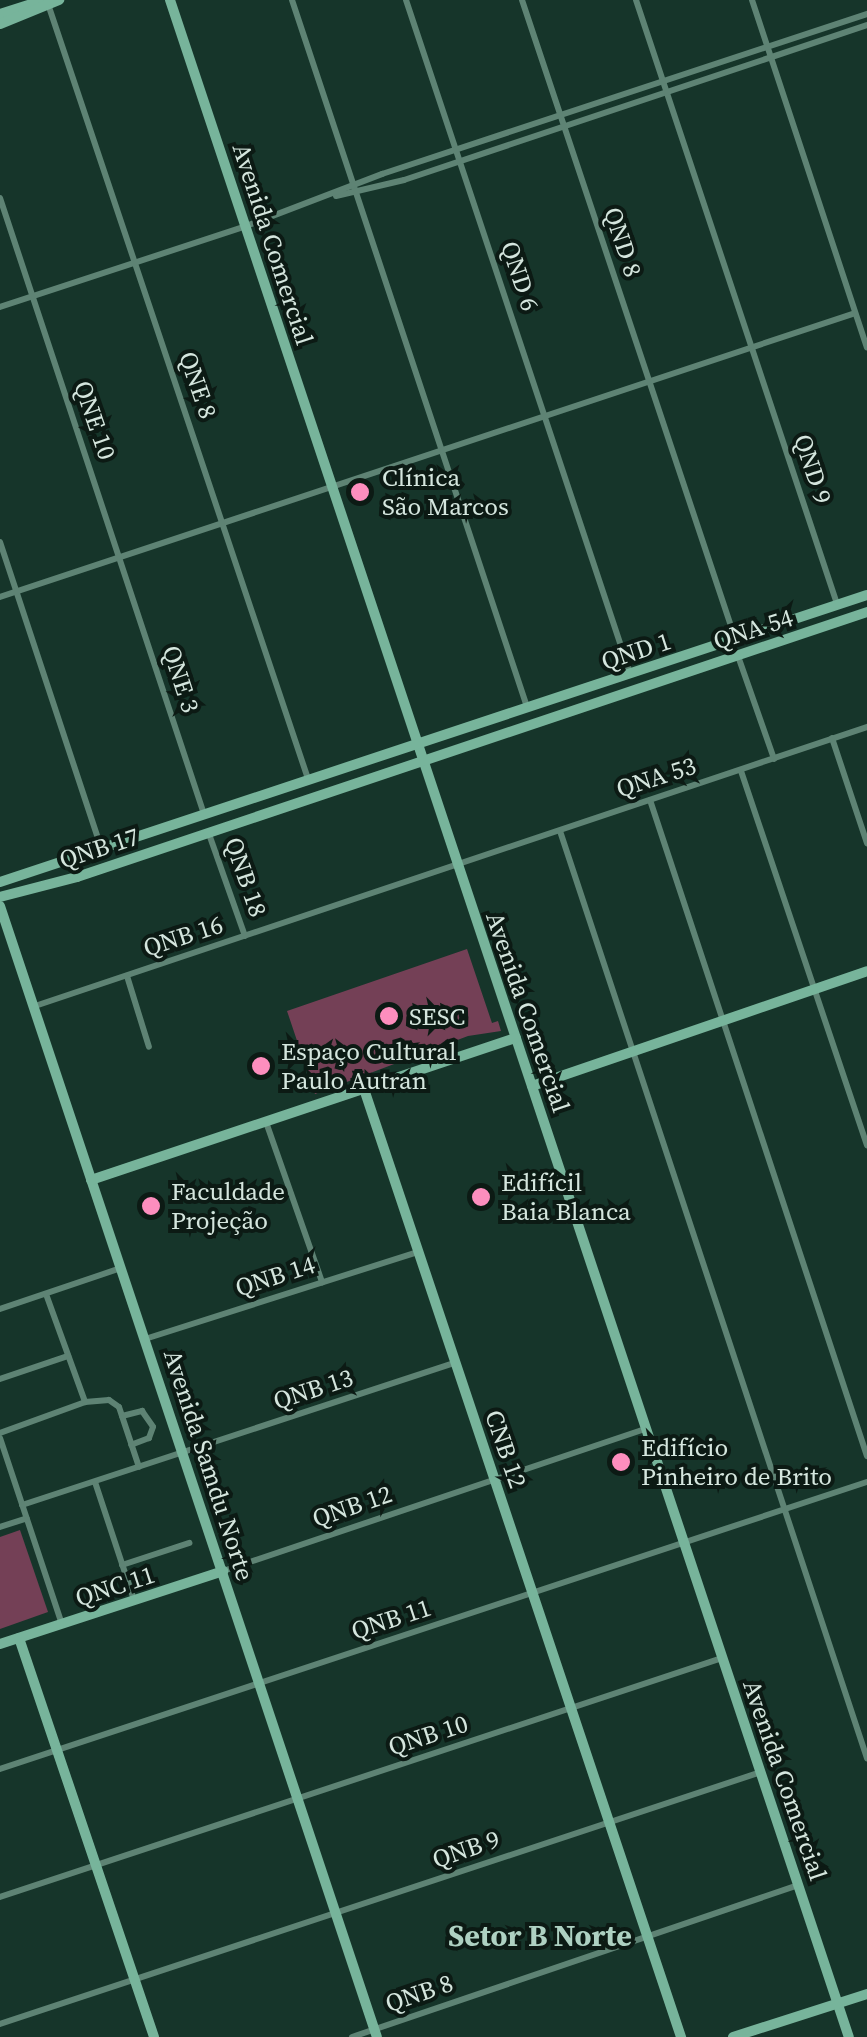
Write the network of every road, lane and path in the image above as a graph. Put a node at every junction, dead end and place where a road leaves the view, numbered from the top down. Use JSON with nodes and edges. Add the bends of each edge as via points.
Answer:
{"nodes":[{"id":1,"x":170,"y":0,"type":"edge"},
{"id":2,"x":292,"y":0,"type":"edge"},
{"id":3,"x":406,"y":0,"type":"edge"},
{"id":4,"x":522,"y":0,"type":"edge"},
{"id":5,"x":636,"y":0,"type":"edge"},
{"id":6,"x":752,"y":0,"type":"edge"},
{"id":7,"x":50,"y":2,"type":"edge"},
{"id":8,"x":0,"y":14,"type":"edge"},
{"id":9,"x":867,"y":14,"type":"edge"},
{"id":10,"x":0,"y":24,"type":"edge"},
{"id":11,"x":867,"y":25,"type":"edge"},
{"id":12,"x":767,"y":46,"type":"junction"},
{"id":13,"x":770,"y":58,"type":"junction"},
{"id":14,"x":663,"y":81,"type":"junction"},
{"id":15,"x":667,"y":92,"type":"junction"},
{"id":16,"x":561,"y":115,"type":"junction"},
{"id":17,"x":564,"y":127,"type":"junction"},
{"id":18,"x":456,"y":150,"type":"junction"},
{"id":19,"x":460,"y":162,"type":"junction"},
{"id":20,"x":352,"y":184,"type":"junction"},
{"id":21,"x":356,"y":194,"type":"junction"},
{"id":22,"x":331,"y":196,"type":"junction"},
{"id":23,"x":0,"y":198,"type":"edge"},
{"id":24,"x":246,"y":226,"type":"junction"},
{"id":25,"x":135,"y":261,"type":"junction"},
{"id":26,"x":33,"y":296,"type":"junction"},
{"id":27,"x":0,"y":307,"type":"edge"},
{"id":28,"x":856,"y":313,"type":"junction"},
{"id":29,"x":752,"y":346,"type":"junction"},
{"id":30,"x":867,"y":347,"type":"edge"},
{"id":31,"x":648,"y":381,"type":"junction"},
{"id":32,"x":545,"y":416,"type":"junction"},
{"id":33,"x":440,"y":451,"type":"junction"},
{"id":34,"x":333,"y":488,"type":"junction"},
{"id":35,"x":224,"y":522,"type":"junction"},
{"id":36,"x":0,"y":542,"type":"edge"},
{"id":37,"x":120,"y":556,"type":"junction"},
{"id":38,"x":17,"y":592,"type":"junction"},
{"id":39,"x":867,"y":595,"type":"edge"},
{"id":40,"x":0,"y":597,"type":"edge"},
{"id":41,"x":837,"y":605,"type":"junction"},
{"id":42,"x":867,"y":612,"type":"edge"},
{"id":43,"x":735,"y":639,"type":"junction"},
{"id":44,"x":693,"y":653,"type":"junction"},
{"id":45,"x":738,"y":656,"type":"junction"},
{"id":46,"x":674,"y":659,"type":"junction"},
{"id":47,"x":698,"y":669,"type":"junction"},
{"id":48,"x":630,"y":674,"type":"junction"},
{"id":49,"x":678,"y":676,"type":"junction"},
{"id":50,"x":528,"y":708,"type":"junction"},
{"id":51,"x":482,"y":723,"type":"junction"},
{"id":52,"x":867,"y":727,"type":"edge"},
{"id":53,"x":832,"y":738,"type":"junction"},
{"id":54,"x":487,"y":740,"type":"junction"},
{"id":55,"x":418,"y":744,"type":"junction"},
{"id":56,"x":774,"y":759,"type":"junction"},
{"id":57,"x":424,"y":761,"type":"junction"},
{"id":58,"x":740,"y":770,"type":"junction"},
{"id":59,"x":313,"y":779,"type":"junction"},
{"id":60,"x":324,"y":794,"type":"junction"},
{"id":61,"x":650,"y":800,"type":"junction"},
{"id":62,"x":205,"y":816,"type":"junction"},
{"id":63,"x":560,"y":831,"type":"junction"},
{"id":64,"x":208,"y":832,"type":"junction"},
{"id":65,"x":867,"y":844,"type":"edge"},
{"id":66,"x":102,"y":849,"type":"junction"},
{"id":67,"x":71,"y":860,"type":"junction"},
{"id":68,"x":458,"y":865,"type":"junction"},
{"id":69,"x":47,"y":868,"type":"junction"},
{"id":70,"x":76,"y":877,"type":"junction"},
{"id":71,"x":0,"y":882,"type":"edge"},
{"id":72,"x":50,"y":885,"type":"junction"},
{"id":73,"x":0,"y":897,"type":"edge"},
{"id":74,"x":0,"y":906,"type":"edge"},
{"id":75,"x":246,"y":936,"type":"junction"},
{"id":76,"x":867,"y":971,"type":"edge"},
{"id":77,"x":127,"y":976,"type":"junction"},
{"id":78,"x":812,"y":989,"type":"junction"},
{"id":79,"x":35,"y":1006,"type":"junction"},
{"id":80,"x":724,"y":1019,"type":"junction"},
{"id":81,"x":516,"y":1038,"type":"junction"},
{"id":82,"x":150,"y":1047,"type":"dead end"},
{"id":83,"x":634,"y":1052,"type":"junction"},
{"id":84,"x":532,"y":1086,"type":"junction"},
{"id":85,"x":364,"y":1090,"type":"junction"},
{"id":86,"x":266,"y":1122,"type":"junction"},
{"id":87,"x":867,"y":1145,"type":"edge"},
{"id":88,"x":91,"y":1180,"type":"junction"},
{"id":89,"x":418,"y":1252,"type":"junction"},
{"id":90,"x":121,"y":1268,"type":"junction"},
{"id":91,"x":322,"y":1282,"type":"junction"},
{"id":92,"x":46,"y":1294,"type":"junction"},
{"id":93,"x":0,"y":1310,"type":"edge"},
{"id":94,"x":146,"y":1339,"type":"junction"},
{"id":95,"x":68,"y":1356,"type":"junction"},
{"id":96,"x":455,"y":1362,"type":"junction"},
{"id":97,"x":0,"y":1378,"type":"edge"},
{"id":98,"x":85,"y":1402,"type":"junction"},
{"id":99,"x":120,"y":1411,"type":"junction"},
{"id":100,"x":648,"y":1428,"type":"junction"},
{"id":101,"x":0,"y":1436,"type":"edge"},
{"id":102,"x":131,"y":1445,"type":"junction"},
{"id":103,"x":183,"y":1453,"type":"junction"},
{"id":104,"x":867,"y":1456,"type":"edge"},
{"id":105,"x":139,"y":1467,"type":"junction"},
{"id":106,"x":494,"y":1478,"type":"junction"},
{"id":107,"x":95,"y":1482,"type":"junction"},
{"id":108,"x":867,"y":1482,"type":"edge"},
{"id":109,"x":22,"y":1506,"type":"junction"},
{"id":110,"x":785,"y":1510,"type":"junction"},
{"id":111,"x":27,"y":1518,"type":"junction"},
{"id":112,"x":0,"y":1527,"type":"edge"},
{"id":113,"x":189,"y":1544,"type":"dead end"},
{"id":114,"x":685,"y":1544,"type":"junction"},
{"id":115,"x":122,"y":1565,"type":"junction"},
{"id":116,"x":222,"y":1571,"type":"junction"},
{"id":117,"x":533,"y":1594,"type":"junction"},
{"id":118,"x":134,"y":1601,"type":"junction"},
{"id":119,"x":62,"y":1624,"type":"junction"},
{"id":120,"x":19,"y":1638,"type":"junction"},
{"id":121,"x":0,"y":1644,"type":"edge"},
{"id":122,"x":723,"y":1658,"type":"junction"},
{"id":123,"x":262,"y":1683,"type":"junction"},
{"id":124,"x":571,"y":1708,"type":"junction"},
{"id":125,"x":56,"y":1752,"type":"junction"},
{"id":126,"x":867,"y":1758,"type":"edge"},
{"id":127,"x":0,"y":1770,"type":"edge"},
{"id":128,"x":761,"y":1772,"type":"junction"},
{"id":129,"x":297,"y":1799,"type":"junction"},
{"id":130,"x":608,"y":1823,"type":"junction"},
{"id":131,"x":95,"y":1865,"type":"junction"},
{"id":132,"x":799,"y":1884,"type":"junction"},
{"id":133,"x":0,"y":1897,"type":"edge"},
{"id":134,"x":336,"y":1914,"type":"junction"},
{"id":135,"x":647,"y":1938,"type":"junction"},
{"id":136,"x":134,"y":1980,"type":"junction"},
{"id":137,"x":867,"y":1994,"type":"edge"},
{"id":138,"x":838,"y":2004,"type":"junction"},
{"id":139,"x":0,"y":2024,"type":"edge"},
{"id":140,"x":376,"y":2033,"type":"edge"},
{"id":141,"x":154,"y":2037,"type":"edge"},
{"id":142,"x":352,"y":2037,"type":"edge"},
{"id":143,"x":681,"y":2037,"type":"edge"},
{"id":144,"x":734,"y":2037,"type":"edge"},
{"id":145,"x":849,"y":2037,"type":"edge"}],
"edges":[{"from":1,"to":24,"type":"main road","name":"Avenida Comercial"},
{"from":2,"to":20,"type":"street"},
{"from":3,"to":18,"type":"street","name":"QND 6"},
{"from":4,"to":16,"type":"street","name":"QND 8"},
{"from":5,"to":14,"type":"street","name":"QND 9"},
{"from":6,"to":12,"type":"street"},
{"from":7,"to":8,"type":"main road"},
{"from":7,"to":10,"type":"main road"},
{"from":7,"to":25,"type":"street","name":"QNE 8"},
{"from":9,"to":12,"type":"street"},
{"from":11,"to":13,"type":"street"},
{"from":12,"to":13,"type":"street"},
{"from":12,"to":14,"type":"street"},
{"from":13,"to":15,"type":"street"},
{"from":13,"to":28,"type":"street"},
{"from":14,"to":15,"type":"street","name":"QND 9"},
{"from":14,"to":16,"type":"street"},
{"from":15,"to":17,"type":"street"},
{"from":15,"to":29,"type":"street","name":"QND 9"},
{"from":16,"to":17,"type":"street","name":"QND 8"},
{"from":16,"to":18,"type":"street"},
{"from":17,"to":19,"type":"street"},
{"from":17,"to":31,"type":"street","name":"QND 8"},
{"from":18,"to":19,"type":"street","name":"QND 6"},
{"from":18,"to":20,"type":"street"},
{"from":19,"to":21,"type":"street"},
{"from":19,"to":32,"type":"street","name":"QND 6"},
{"from":20,"to":21,"type":"street"},
{"from":20,"to":22,"type":"street"},
{"from":21,"to":22,"type":"street"},
{"from":21,"to":33,"type":"street"},
{"from":22,"to":24,"type":"street"},
{"from":23,"to":26,"type":"street","name":"QNE 10"},
{"from":24,"to":25,"type":"street"},
{"from":24,"to":34,"type":"main road","name":"Avenida Comercial"},
{"from":25,"to":26,"type":"street"},
{"from":25,"to":35,"type":"street","name":"QNE 8"},
{"from":26,"to":27,"type":"street"},
{"from":26,"to":37,"type":"street","name":"QNE 10"},
{"from":28,"to":29,"type":"street"},
{"from":28,"to":30,"type":"street"},
{"from":29,"to":31,"type":"street"},
{"from":29,"to":41,"type":"street","name":"QND 9"},
{"from":31,"to":32,"type":"street"},
{"from":31,"to":43,"type":"street","name":"QND 8"},
{"from":32,"to":33,"type":"street"},
{"from":32,"to":48,"type":"street","name":"QND 6"},
{"from":33,"to":34,"type":"street"},
{"from":33,"to":50,"type":"street"},
{"from":34,"to":35,"type":"street"},
{"from":34,"to":55,"type":"main road","name":"Avenida Comercial"},
{"from":35,"to":37,"type":"street"},
{"from":35,"to":59,"type":"street","name":"QNE 8"},
{"from":36,"to":38,"type":"street"},
{"from":37,"to":38,"type":"street"},
{"from":37,"to":62,"type":"street","name":"QNE 3"},
{"from":38,"to":40,"type":"street"},
{"from":38,"to":66,"type":"street"},
{"from":39,"to":41,"type":"main road","name":"QND 1"},
{"from":41,"to":43,"type":"main road","name":"QND 1"},
{"from":42,"to":45,"type":"main road","name":"QNA 54"},
{"from":43,"to":44,"type":"main road","name":"QND 1"},
{"from":44,"to":46,"type":"main road","name":"QND 1"},
{"from":44,"to":47,"type":"main road"},
{"from":45,"to":47,"type":"main road","name":"QNA 54"},
{"from":45,"to":56,"type":"street"},
{"from":46,"to":48,"type":"main road","name":"QND 1"},
{"from":46,"to":49,"type":"main road"},
{"from":47,"to":49,"type":"main road","name":"QNA 54"},
{"from":48,"to":50,"type":"main road","name":"QND 1"},
{"from":49,"to":54,"type":"main road","name":"QNA 54"},
{"from":50,"to":51,"type":"main road","name":"QND 1"},
{"from":51,"to":54,"type":"main road"},
{"from":51,"to":55,"type":"main road","name":"QND 1"},
{"from":52,"to":53,"type":"street","name":"QNA 53"},
{"from":53,"to":56,"type":"street","name":"QNA 53"},
{"from":53,"to":65,"type":"street"},
{"from":54,"to":57,"type":"main road","name":"QNA 54"},
{"from":55,"to":57,"type":"main road","name":"Avenida Comercial"},
{"from":55,"to":59,"type":"main road","name":"QND 1"},
{"from":56,"to":58,"type":"street","name":"QNA 53"},
{"from":57,"to":60,"type":"main road"},
{"from":57,"to":68,"type":"main road","name":"Avenida Comercial"},
{"from":58,"to":61,"type":"street","name":"QNA 53"},
{"from":58,"to":78,"type":"street"},
{"from":59,"to":60,"type":"main road","via":[[324,784]]},
{"from":59,"to":62,"type":"main road","name":"QND 1"},
{"from":60,"to":64,"type":"main road","name":"QNB 17"},
{"from":61,"to":63,"type":"street","name":"QNA 53"},
{"from":61,"to":80,"type":"street"},
{"from":62,"to":66,"type":"main road","name":"QND 1"},
{"from":63,"to":68,"type":"street","name":"QNA 53"},
{"from":63,"to":83,"type":"street"},
{"from":64,"to":70,"type":"main road","name":"QNB 17"},
{"from":64,"to":75,"type":"street","name":"QNB 18"},
{"from":66,"to":67,"type":"main road","name":"QND 1"},
{"from":67,"to":69,"type":"main road","name":"QND 1"},
{"from":67,"to":70,"type":"main road"},
{"from":68,"to":75,"type":"street","name":"QNB 16"},
{"from":68,"to":81,"type":"main road","name":"Avenida Comercial"},
{"from":69,"to":71,"type":"main road","name":"QND 1"},
{"from":69,"to":72,"type":"main road","via":[[58,873]]},
{"from":70,"to":72,"type":"main road","name":"QNB 17"},
{"from":72,"to":73,"type":"main road","name":"QNB 17"},
{"from":74,"to":79,"type":"main road","name":"Avenida Samdu Norte"},
{"from":75,"to":77,"type":"street","name":"QNB 16"},
{"from":76,"to":78,"type":"main road"},
{"from":77,"to":79,"type":"street","name":"QNB 16"},
{"from":77,"to":82,"type":"street"},
{"from":78,"to":80,"type":"main road"},
{"from":78,"to":87,"type":"street"},
{"from":79,"to":88,"type":"main road","name":"Avenida Samdu Norte"},
{"from":80,"to":83,"type":"main road"},
{"from":80,"to":104,"type":"street"},
{"from":81,"to":84,"type":"main road","name":"Avenida Comercial"},
{"from":81,"to":85,"type":"main road"},
{"from":83,"to":84,"type":"main road"},
{"from":83,"to":110,"type":"street"},
{"from":84,"to":100,"type":"main road","name":"Avenida Comercial"},
{"from":85,"to":86,"type":"main road"},
{"from":85,"to":89,"type":"main road","name":"CNB 12"},
{"from":86,"to":88,"type":"main road"},
{"from":86,"to":91,"type":"street"},
{"from":88,"to":90,"type":"main road","name":"Avenida Samdu Norte"},
{"from":89,"to":91,"type":"street","name":"QNB 14"},
{"from":89,"to":96,"type":"main road","name":"CNB 12"},
{"from":90,"to":92,"type":"street"},
{"from":90,"to":94,"type":"main road","name":"Avenida Samdu Norte"},
{"from":91,"to":94,"type":"street","name":"QNB 14"},
{"from":92,"to":93,"type":"street"},
{"from":92,"to":95,"type":"street"},
{"from":94,"to":103,"type":"main road","name":"Avenida Samdu Norte"},
{"from":95,"to":97,"type":"street"},
{"from":95,"to":98,"type":"street"},
{"from":96,"to":103,"type":"street","name":"QNB 13"},
{"from":96,"to":106,"type":"main road","name":"CNB 12"},
{"from":98,"to":99,"type":"street","via":[[109,1400]]},
{"from":98,"to":101,"type":"street"},
{"from":99,"to":102,"type":"street"},
{"from":99,"to":102,"type":"street","via":[[142,1410],[153,1427],[152,1436]]},
{"from":100,"to":106,"type":"street","name":"QNB 12"},
{"from":100,"to":114,"type":"main road","name":"Avenida Comercial"},
{"from":101,"to":109,"type":"street"},
{"from":102,"to":105,"type":"street"},
{"from":103,"to":105,"type":"street","name":"QNB 13"},
{"from":103,"to":116,"type":"main road","name":"Avenida Samdu Norte"},
{"from":105,"to":107,"type":"street","name":"QNB 13"},
{"from":106,"to":116,"type":"street","name":"QNB 12"},
{"from":106,"to":117,"type":"main road","name":"CNB 12"},
{"from":107,"to":109,"type":"street","name":"QNB 13"},
{"from":107,"to":115,"type":"street"},
{"from":108,"to":110,"type":"street","name":"QNB 11"},
{"from":109,"to":111,"type":"street"},
{"from":110,"to":114,"type":"street","name":"QNB 11"},
{"from":110,"to":126,"type":"street"},
{"from":111,"to":112,"type":"street"},
{"from":111,"to":119,"type":"street"},
{"from":113,"to":115,"type":"street"},
{"from":114,"to":117,"type":"street","name":"QNB 11"},
{"from":114,"to":122,"type":"main road","name":"Avenida Comercial"},
{"from":115,"to":118,"type":"street"},
{"from":116,"to":118,"type":"main road","name":"QNC 11"},
{"from":116,"to":123,"type":"main road","name":"Avenida Samdu Norte"},
{"from":117,"to":123,"type":"street","name":"QNB 11"},
{"from":117,"to":124,"type":"main road","name":"CNB 12"},
{"from":118,"to":119,"type":"main road","name":"QNC 11"},
{"from":119,"to":120,"type":"main road","name":"QNC 11"},
{"from":120,"to":121,"type":"main road","name":"QNC 11"},
{"from":120,"to":125,"type":"main road"},
{"from":122,"to":124,"type":"street","name":"QNB 10"},
{"from":122,"to":128,"type":"main road","name":"Avenida Comercial"},
{"from":123,"to":125,"type":"street","name":"QNB 11"},
{"from":123,"to":129,"type":"main road","name":"Avenida Samdu Norte"},
{"from":124,"to":129,"type":"street","name":"QNB 10"},
{"from":124,"to":130,"type":"main road","name":"CNB 12"},
{"from":125,"to":127,"type":"street","name":"QNB 11"},
{"from":125,"to":131,"type":"main road"},
{"from":128,"to":130,"type":"street","name":"QNB 9"},
{"from":128,"to":132,"type":"main road","name":"Avenida Comercial"},
{"from":129,"to":131,"type":"street","name":"QNB 10"},
{"from":129,"to":134,"type":"main road","name":"Avenida Samdu Norte"},
{"from":130,"to":134,"type":"street","name":"QNB 9"},
{"from":130,"to":135,"type":"main road","name":"CNB 12"},
{"from":131,"to":133,"type":"street","name":"QNB 10"},
{"from":131,"to":136,"type":"main road"},
{"from":132,"to":135,"type":"street","name":"QNB 8"},
{"from":132,"to":138,"type":"main road","name":"Avenida Comercial"},
{"from":134,"to":136,"type":"street","name":"QNB 9"},
{"from":134,"to":140,"type":"main road","name":"Avenida Samdu Norte"},
{"from":135,"to":140,"type":"street","name":"QNB 8"},
{"from":135,"to":143,"type":"main road","name":"CNB 12"},
{"from":136,"to":139,"type":"street","name":"QNB 9"},
{"from":136,"to":141,"type":"main road"},
{"from":137,"to":138,"type":"main road"},
{"from":138,"to":144,"type":"main road"},
{"from":138,"to":145,"type":"main road","name":"Avenida Comercial"},
{"from":140,"to":142,"type":"street","name":"QNB 8"}]}
